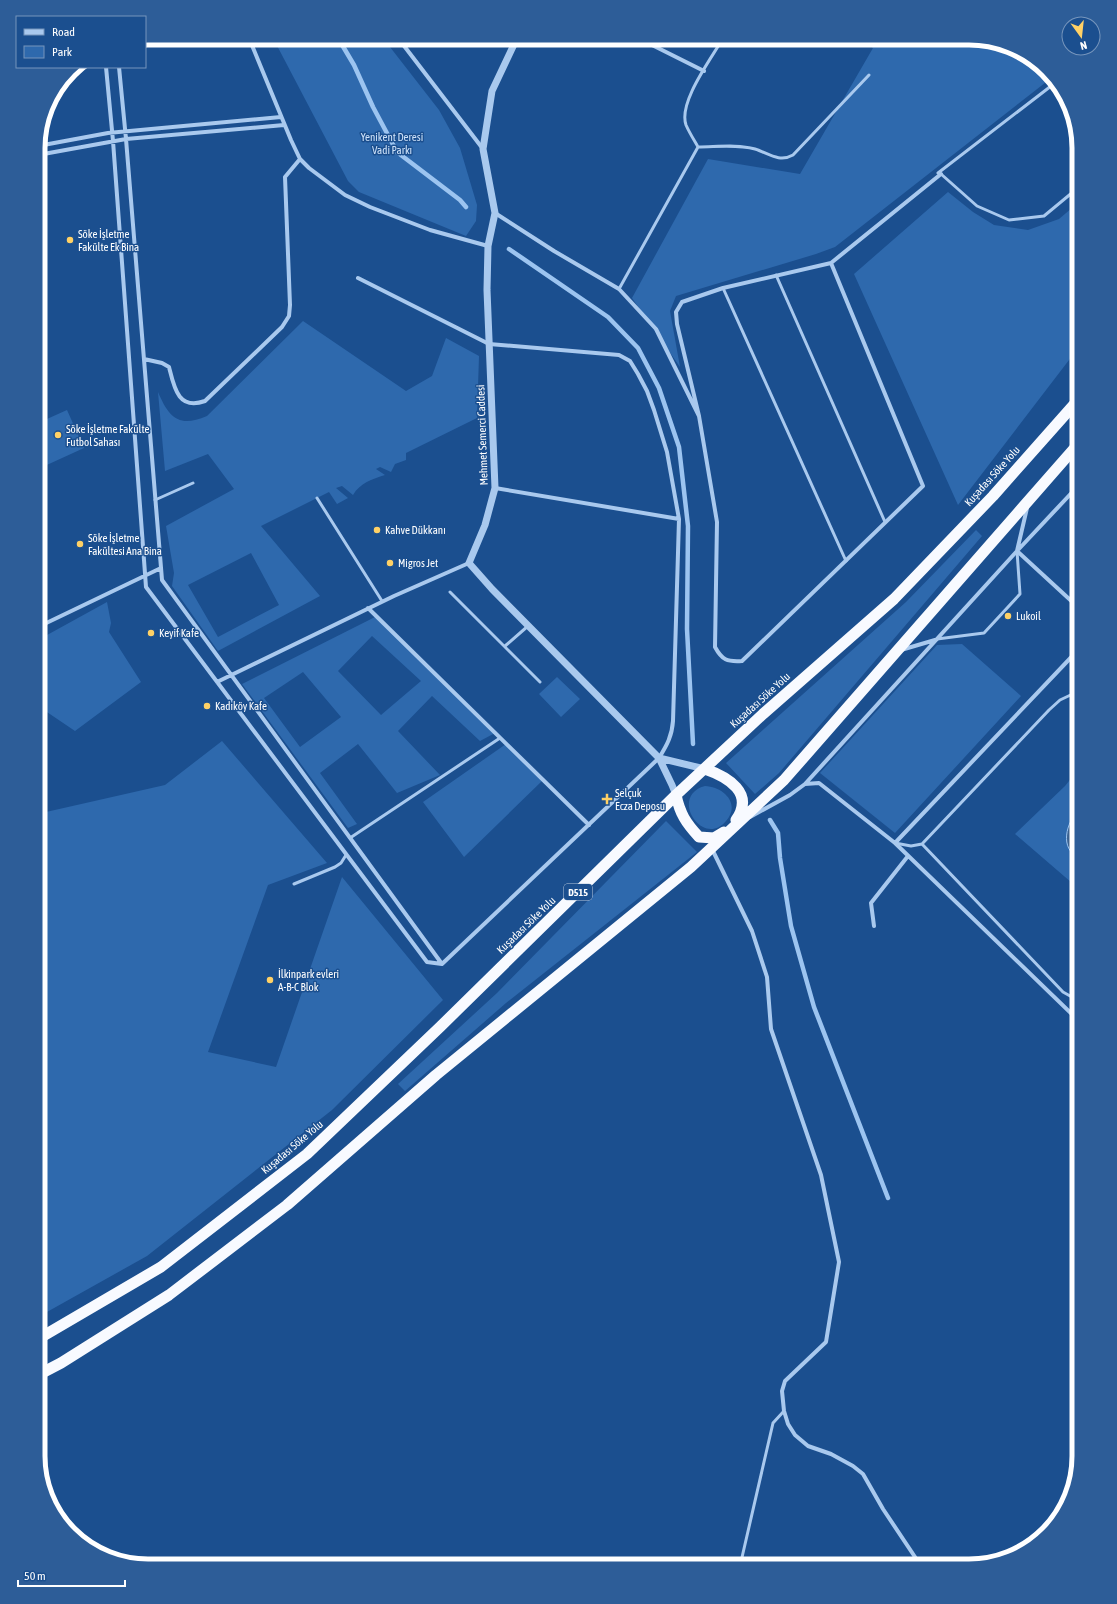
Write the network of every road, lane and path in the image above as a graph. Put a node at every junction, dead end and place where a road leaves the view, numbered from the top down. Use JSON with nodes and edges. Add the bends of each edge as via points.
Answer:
{"nodes":[{"id":1,"x":252,"y":45,"type":"edge"},
{"id":2,"x":403,"y":45,"type":"edge"},
{"id":3,"x":514,"y":45,"type":"edge"},
{"id":4,"x":652,"y":45,"type":"edge"},
{"id":5,"x":719,"y":45,"type":"edge"},
{"id":6,"x":106,"y":68,"type":"edge"},
{"id":7,"x":119,"y":68,"type":"edge"},
{"id":8,"x":704,"y":71,"type":"junction"},
{"id":9,"x":869,"y":75,"type":"dead end"},
{"id":10,"x":1051,"y":86,"type":"edge"},
{"id":11,"x":281,"y":117,"type":"junction"},
{"id":12,"x":284,"y":125,"type":"junction"},
{"id":13,"x":126,"y":132,"type":"junction"},
{"id":14,"x":112,"y":133,"type":"junction"},
{"id":15,"x":126,"y":139,"type":"junction"},
{"id":16,"x":113,"y":141,"type":"junction"},
{"id":17,"x":45,"y":145,"type":"edge"},
{"id":18,"x":698,"y":147,"type":"junction"},
{"id":19,"x":483,"y":149,"type":"junction"},
{"id":20,"x":45,"y":154,"type":"edge"},
{"id":21,"x":300,"y":159,"type":"junction"},
{"id":22,"x":940,"y":173,"type":"junction"},
{"id":23,"x":1072,"y":193,"type":"edge"},
{"id":24,"x":495,"y":213,"type":"junction"},
{"id":25,"x":488,"y":246,"type":"junction"},
{"id":26,"x":831,"y":263,"type":"junction"},
{"id":27,"x":776,"y":275,"type":"junction"},
{"id":28,"x":358,"y":278,"type":"dead end"},
{"id":29,"x":723,"y":288,"type":"junction"},
{"id":30,"x":619,"y":289,"type":"junction"},
{"id":31,"x":489,"y":344,"type":"junction"},
{"id":32,"x":144,"y":359,"type":"junction"},
{"id":33,"x":1072,"y":407,"type":"edge"},
{"id":34,"x":699,"y":416,"type":"junction"},
{"id":35,"x":1072,"y":451,"type":"edge"},
{"id":36,"x":193,"y":483,"type":"dead end"},
{"id":37,"x":495,"y":488,"type":"junction"},
{"id":38,"x":1072,"y":492,"type":"edge"},
{"id":39,"x":316,"y":498,"type":"dead end"},
{"id":40,"x":155,"y":500,"type":"junction"},
{"id":41,"x":1029,"y":500,"type":"junction"},
{"id":42,"x":679,"y":519,"type":"junction"},
{"id":43,"x":885,"y":522,"type":"junction"},
{"id":44,"x":1017,"y":551,"type":"junction"},
{"id":45,"x":846,"y":561,"type":"junction"},
{"id":46,"x":469,"y":563,"type":"junction"},
{"id":47,"x":161,"y":568,"type":"junction"},
{"id":48,"x":145,"y":576,"type":"junction"},
{"id":49,"x":450,"y":592,"type":"dead end"},
{"id":50,"x":382,"y":601,"type":"junction"},
{"id":51,"x":1072,"y":602,"type":"edge"},
{"id":52,"x":368,"y":608,"type":"junction"},
{"id":53,"x":45,"y":624,"type":"edge"},
{"id":54,"x":528,"y":626,"type":"junction"},
{"id":55,"x":937,"y":639,"type":"junction"},
{"id":56,"x":505,"y":646,"type":"junction"},
{"id":57,"x":895,"y":652,"type":"junction"},
{"id":58,"x":1072,"y":656,"type":"edge"},
{"id":59,"x":231,"y":675,"type":"junction"},
{"id":60,"x":217,"y":682,"type":"junction"},
{"id":61,"x":540,"y":682,"type":"dead end"},
{"id":62,"x":1072,"y":694,"type":"edge"},
{"id":63,"x":500,"y":738,"type":"junction"},
{"id":64,"x":659,"y":758,"type":"junction"},
{"id":65,"x":705,"y":769,"type":"junction"},
{"id":66,"x":805,"y":784,"type":"junction"},
{"id":67,"x":676,"y":795,"type":"junction"},
{"id":68,"x":589,"y":825,"type":"junction"},
{"id":69,"x":731,"y":829,"type":"junction"},
{"id":70,"x":699,"y":837,"type":"junction"},
{"id":71,"x":350,"y":838,"type":"junction"},
{"id":72,"x":895,"y":843,"type":"junction"},
{"id":73,"x":922,"y":844,"type":"junction"},
{"id":74,"x":711,"y":847,"type":"junction"},
{"id":75,"x":346,"y":855,"type":"junction"},
{"id":76,"x":908,"y":856,"type":"junction"},
{"id":77,"x":294,"y":884,"type":"dead end"},
{"id":78,"x":874,"y":926,"type":"dead end"},
{"id":79,"x":442,"y":964,"type":"junction"},
{"id":80,"x":1072,"y":997,"type":"edge"},
{"id":81,"x":1072,"y":1014,"type":"edge"},
{"id":82,"x":45,"y":1335,"type":"edge"},
{"id":83,"x":45,"y":1371,"type":"edge"},
{"id":84,"x":784,"y":1411,"type":"junction"},
{"id":85,"x":742,"y":1559,"type":"edge"},
{"id":86,"x":916,"y":1559,"type":"edge"}],
"edges":[{"from":1,"to":11,"type":"street"},
{"from":2,"to":19,"type":"street"},
{"from":3,"to":19,"type":"street","name":"Mehmet Semerci Caddesi","via":[[492,91]]},
{"from":4,"to":8,"type":"street"},
{"from":5,"to":8,"type":"lane"},
{"from":6,"to":14,"type":"street"},
{"from":7,"to":13,"type":"street"},
{"from":8,"to":18,"type":"lane","via":[[690,93],[685,108],[686,124]]},
{"from":9,"to":18,"type":"lane","via":[[793,155],[787,158],[773,157],[749,148]]},
{"from":10,"to":22,"type":"lane"},
{"from":11,"to":12,"type":"street"},
{"from":11,"to":13,"type":"street"},
{"from":12,"to":15,"type":"street"},
{"from":12,"to":21,"type":"street"},
{"from":13,"to":14,"type":"street"},
{"from":13,"to":15,"type":"street"},
{"from":14,"to":16,"type":"street"},
{"from":14,"to":17,"type":"street"},
{"from":15,"to":16,"type":"street"},
{"from":15,"to":32,"type":"street"},
{"from":16,"to":20,"type":"street"},
{"from":16,"to":48,"type":"street"},
{"from":18,"to":30,"type":"lane"},
{"from":19,"to":24,"type":"street","name":"Mehmet Semerci Caddesi"},
{"from":21,"to":25,"type":"street","via":[[345,196],[430,230]]},
{"from":21,"to":32,"type":"street","via":[[285,177],[290,305],[289,316],[282,327],[200,403],[189,403],[180,398],[174,388],[169,367]]},
{"from":22,"to":23,"type":"lane","via":[[977,206],[1009,220],[1044,216]]},
{"from":22,"to":26,"type":"street"},
{"from":24,"to":25,"type":"street","name":"Mehmet Semerci Caddesi"},
{"from":24,"to":30,"type":"street"},
{"from":25,"to":31,"type":"street","name":"Mehmet Semerci Caddesi"},
{"from":26,"to":27,"type":"street"},
{"from":26,"to":43,"type":"street","via":[[923,486]]},
{"from":27,"to":29,"type":"street"},
{"from":27,"to":43,"type":"lane"},
{"from":28,"to":31,"type":"street"},
{"from":29,"to":34,"type":"street","via":[[682,302],[676,312]]},
{"from":29,"to":45,"type":"lane"},
{"from":30,"to":34,"type":"street","via":[[656,329]]},
{"from":31,"to":37,"type":"street","name":"Mehmet Semerci Caddesi"},
{"from":31,"to":42,"type":"street","via":[[619,355],[630,361],[647,391],[660,428]]},
{"from":32,"to":40,"type":"street"},
{"from":33,"to":65,"type":"highway","name":"Kuşadası Söke Yolu","number":"D515","via":[[993,496],[894,599],[763,714]]},
{"from":34,"to":45,"type":"street","via":[[717,522],[715,647],[720,656],[731,662],[742,661]]},
{"from":35,"to":41,"type":"highway"},
{"from":36,"to":40,"type":"lane"},
{"from":37,"to":42,"type":"street"},
{"from":37,"to":46,"type":"street","name":"Mehmet Semerci Caddesi","via":[[485,525]]},
{"from":38,"to":44,"type":"street"},
{"from":39,"to":50,"type":"lane"},
{"from":40,"to":47,"type":"street"},
{"from":41,"to":44,"type":"street"},
{"from":41,"to":57,"type":"highway"},
{"from":42,"to":64,"type":"street","via":[[672,733]]},
{"from":43,"to":45,"type":"street"},
{"from":44,"to":51,"type":"street"},
{"from":44,"to":55,"type":"street"},
{"from":44,"to":55,"type":"lane","via":[[1020,594],[984,633]]},
{"from":46,"to":50,"type":"street"},
{"from":46,"to":54,"type":"street"},
{"from":47,"to":48,"type":"street"},
{"from":47,"to":59,"type":"street","via":[[162,580]]},
{"from":48,"to":53,"type":"street"},
{"from":48,"to":60,"type":"street","via":[[146,587]]},
{"from":49,"to":56,"type":"lane"},
{"from":50,"to":52,"type":"street"},
{"from":52,"to":59,"type":"street"},
{"from":52,"to":63,"type":"street"},
{"from":54,"to":56,"type":"lane"},
{"from":54,"to":64,"type":"street"},
{"from":55,"to":57,"type":"street"},
{"from":55,"to":66,"type":"street"},
{"from":56,"to":61,"type":"lane"},
{"from":57,"to":69,"type":"highway","via":[[784,780]]},
{"from":58,"to":72,"type":"street"},
{"from":59,"to":60,"type":"street"},
{"from":59,"to":71,"type":"street"},
{"from":60,"to":75,"type":"street"},
{"from":62,"to":73,"type":"lane","via":[[1060,700],[1049,710]]},
{"from":63,"to":68,"type":"street"},
{"from":63,"to":71,"type":"lane"},
{"from":64,"to":65,"type":"street"},
{"from":64,"to":67,"type":"street"},
{"from":64,"to":68,"type":"street"},
{"from":65,"to":67,"type":"highway","name":"Kuşadası Söke Yolu","number":"D515"},
{"from":65,"to":69,"type":"highway","via":[[722,776],[737,787],[742,799],[741,813]]},
{"from":66,"to":69,"type":"street"},
{"from":66,"to":72,"type":"street","via":[[819,783]]},
{"from":67,"to":70,"type":"highway","via":[[681,813]]},
{"from":67,"to":82,"type":"highway","name":"Kuşadası Söke Yolu","number":"D515","via":[[307,1154],[161,1267]]},
{"from":68,"to":79,"type":"street"},
{"from":69,"to":70,"type":"highway","via":[[714,838]]},
{"from":69,"to":74,"type":"highway"},
{"from":70,"to":74,"type":"highway"},
{"from":71,"to":79,"type":"street"},
{"from":72,"to":73,"type":"lane","via":[[911,846]]},
{"from":72,"to":76,"type":"street"},
{"from":73,"to":80,"type":"lane","via":[[1062,992]]},
{"from":74,"to":83,"type":"highway","via":[[691,867],[436,1075],[287,1205],[169,1295]]},
{"from":74,"to":84,"type":"street","via":[[752,931],[767,977],[771,1029],[821,1176],[839,1262],[826,1342],[785,1380],[782,1391]]},
{"from":75,"to":77,"type":"lane","via":[[335,867]]},
{"from":75,"to":79,"type":"street","via":[[427,962]]},
{"from":76,"to":78,"type":"street","via":[[872,903]]},
{"from":76,"to":81,"type":"street"},
{"from":84,"to":85,"type":"lane","via":[[773,1423]]},
{"from":84,"to":86,"type":"street","via":[[795,1435],[808,1446],[831,1454],[863,1474]]}]}
